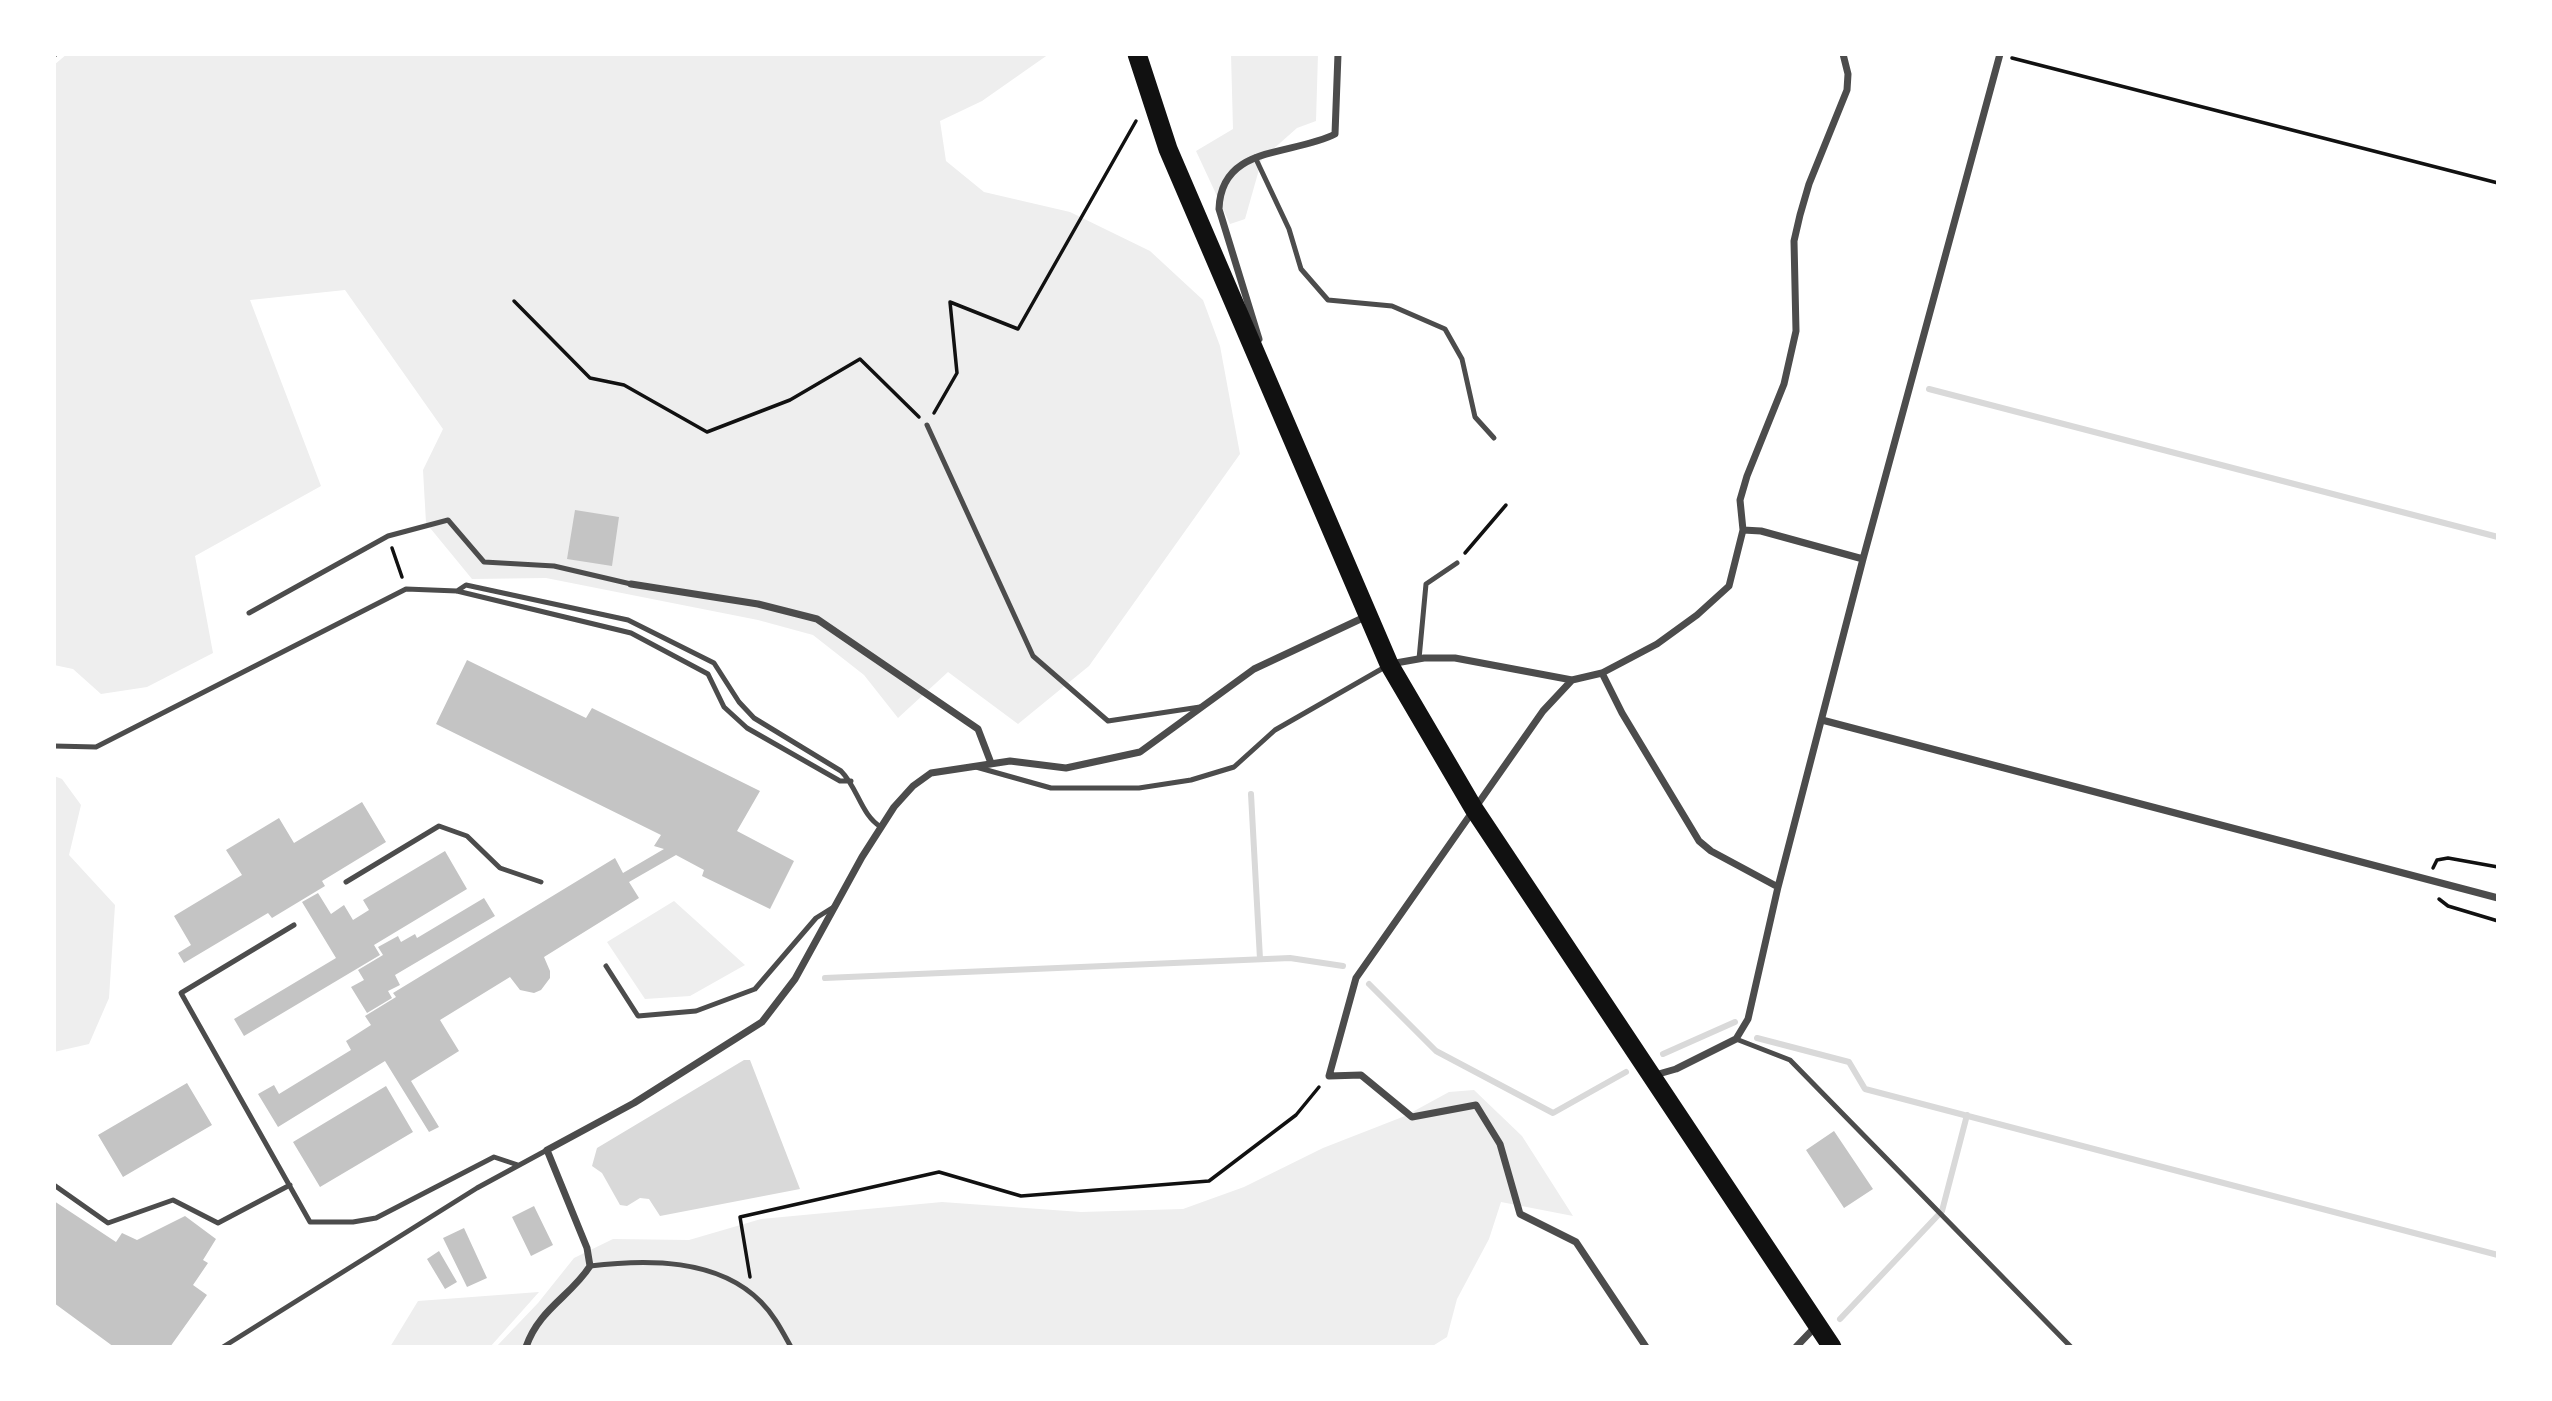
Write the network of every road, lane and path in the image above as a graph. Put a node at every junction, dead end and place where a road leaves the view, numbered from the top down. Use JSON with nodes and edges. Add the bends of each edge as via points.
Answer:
{"nodes":[{"id":1,"x":1137,"y":54,"type":"edge"},
{"id":2,"x":1338,"y":54,"type":"edge"},
{"id":3,"x":1843,"y":54,"type":"edge"},
{"id":4,"x":1999,"y":55,"type":"edge"},
{"id":5,"x":1150,"y":98,"type":"junction"},
{"id":6,"x":1255,"y":157,"type":"junction"},
{"id":7,"x":2498,"y":183,"type":"edge"},
{"id":8,"x":514,"y":302,"type":"dead end"},
{"id":9,"x":1277,"y":398,"type":"junction"},
{"id":10,"x":927,"y":425,"type":"junction"},
{"id":11,"x":1494,"y":438,"type":"dead end"},
{"id":12,"x":1506,"y":505,"type":"dead end"},
{"id":13,"x":1743,"y":530,"type":"junction"},
{"id":14,"x":388,"y":536,"type":"junction"},
{"id":15,"x":1863,"y":559,"type":"junction"},
{"id":16,"x":1457,"y":563,"type":"joint"},
{"id":17,"x":631,"y":584,"type":"joint"},
{"id":18,"x":406,"y":589,"type":"junction"},
{"id":19,"x":457,"y":591,"type":"junction"},
{"id":20,"x":248,"y":613,"type":"dead end"},
{"id":21,"x":1367,"y":615,"type":"junction"},
{"id":22,"x":1419,"y":659,"type":"junction"},
{"id":23,"x":1389,"y":664,"type":"junction"},
{"id":24,"x":1602,"y":673,"type":"junction"},
{"id":25,"x":1572,"y":680,"type":"junction"},
{"id":26,"x":1200,"y":707,"type":"junction"},
{"id":27,"x":1822,"y":720,"type":"junction"},
{"id":28,"x":54,"y":747,"type":"edge"},
{"id":29,"x":991,"y":764,"type":"junction"},
{"id":30,"x":973,"y":766,"type":"junction"},
{"id":31,"x":851,"y":781,"type":"junction"},
{"id":32,"x":1474,"y":809,"type":"junction"},
{"id":33,"x":881,"y":827,"type":"junction"},
{"id":34,"x":2498,"y":867,"type":"edge"},
{"id":35,"x":2428,"y":880,"type":"junction"},
{"id":36,"x":346,"y":882,"type":"dead end"},
{"id":37,"x":541,"y":882,"type":"dead end"},
{"id":38,"x":1778,"y":887,"type":"junction"},
{"id":39,"x":2498,"y":898,"type":"edge"},
{"id":40,"x":838,"y":905,"type":"junction"},
{"id":41,"x":2498,"y":921,"type":"edge"},
{"id":42,"x":294,"y":925,"type":"dead end"},
{"id":43,"x":606,"y":966,"type":"dead end"},
{"id":44,"x":1736,"y":1039,"type":"junction"},
{"id":45,"x":1328,"y":1076,"type":"junction"},
{"id":46,"x":1651,"y":1076,"type":"junction"},
{"id":47,"x":547,"y":1150,"type":"junction"},
{"id":48,"x":518,"y":1165,"type":"junction"},
{"id":49,"x":54,"y":1185,"type":"edge"},
{"id":50,"x":290,"y":1185,"type":"junction"},
{"id":51,"x":590,"y":1266,"type":"junction"},
{"id":52,"x":747,"y":1292,"type":"junction"},
{"id":53,"x":1818,"y":1325,"type":"junction"},
{"id":54,"x":223,"y":1347,"type":"edge"},
{"id":55,"x":526,"y":1347,"type":"edge"},
{"id":56,"x":791,"y":1347,"type":"edge"},
{"id":57,"x":1646,"y":1347,"type":"edge"},
{"id":58,"x":1796,"y":1347,"type":"edge"},
{"id":59,"x":1832,"y":1347,"type":"edge"},
{"id":60,"x":2071,"y":1347,"type":"edge"}],
"edges":[{"from":1,"to":5,"type":"highway"},
{"from":2,"to":6,"type":"street","via":[[1335,134]]},
{"from":3,"to":13,"type":"street","via":[[1847,90],[1800,215],[1794,241],[1796,331],[1784,384],[1740,500]]},
{"from":4,"to":7,"type":"path"},
{"from":4,"to":15,"type":"street"},
{"from":5,"to":9,"type":"highway"},
{"from":5,"to":10,"type":"path","via":[[1018,329],[950,302],[957,373]]},
{"from":6,"to":9,"type":"street","via":[[1234,169],[1220,192],[1219,209]]},
{"from":6,"to":11,"type":"lane","via":[[1289,229],[1301,269],[1328,300],[1392,306],[1445,329],[1462,359],[1475,417]]},
{"from":8,"to":10,"type":"path","via":[[590,378],[624,385],[707,432],[790,400],[860,359]]},
{"from":9,"to":21,"type":"highway"},
{"from":10,"to":26,"type":"lane","via":[[1033,656],[1108,720]]},
{"from":12,"to":16,"type":"path"},
{"from":13,"to":15,"type":"street"},
{"from":13,"to":24,"type":"street","via":[[1729,586],[1657,644]]},
{"from":14,"to":17,"type":"lane","via":[[447,520],[484,562],[554,566]]},
{"from":14,"to":18,"type":"path"},
{"from":14,"to":20,"type":"lane"},
{"from":15,"to":27,"type":"street"},
{"from":16,"to":22,"type":"lane","via":[[1426,584]]},
{"from":17,"to":29,"type":"street","via":[[758,604],[817,619],[978,729]]},
{"from":18,"to":19,"type":"lane"},
{"from":18,"to":28,"type":"lane","via":[[96,747]]},
{"from":19,"to":31,"type":"lane","via":[[631,633],[708,674],[724,707],[747,728],[840,781]]},
{"from":19,"to":31,"type":"lane","via":[[467,585],[628,620],[714,663],[754,718]]},
{"from":21,"to":23,"type":"highway"},
{"from":21,"to":26,"type":"street","via":[[1282,653]]},
{"from":22,"to":23,"type":"street"},
{"from":22,"to":25,"type":"street","via":[[1455,658]]},
{"from":23,"to":30,"type":"lane","via":[[1275,730],[1234,767],[1191,780],[1139,788],[1051,788]]},
{"from":23,"to":32,"type":"highway"},
{"from":24,"to":25,"type":"street"},
{"from":24,"to":38,"type":"street","via":[[1699,841]]},
{"from":25,"to":32,"type":"street","via":[[1543,711]]},
{"from":26,"to":29,"type":"street","via":[[1140,752],[1107,762],[1066,768],[1010,761]]},
{"from":27,"to":35,"type":"street"},
{"from":27,"to":38,"type":"street"},
{"from":29,"to":30,"type":"street"},
{"from":30,"to":33,"type":"street","via":[[931,773],[913,786]]},
{"from":31,"to":33,"type":"lane","via":[[870,820]]},
{"from":32,"to":45,"type":"street","via":[[1356,978]]},
{"from":32,"to":46,"type":"highway"},
{"from":33,"to":40,"type":"street"},
{"from":34,"to":35,"type":"path","via":[[2437,860]]},
{"from":35,"to":39,"type":"street"},
{"from":35,"to":41,"type":"path","via":[[2433,893],[2448,906]]},
{"from":36,"to":37,"type":"lane","via":[[439,827],[467,836],[500,868]]},
{"from":38,"to":44,"type":"street","via":[[1748,1019]]},
{"from":40,"to":43,"type":"lane","via":[[816,918],[755,989],[696,1011],[638,1016]]},
{"from":40,"to":47,"type":"street","via":[[795,979],[762,1022],[634,1103]]},
{"from":42,"to":50,"type":"lane","via":[[181,993]]},
{"from":44,"to":46,"type":"street","via":[[1676,1069]]},
{"from":44,"to":60,"type":"lane","via":[[1790,1060]]},
{"from":45,"to":52,"type":"path","via":[[1296,1115],[1209,1181],[1021,1196],[939,1172],[740,1217],[751,1279]]},
{"from":45,"to":57,"type":"street","via":[[1361,1075],[1412,1117],[1476,1105],[1500,1144],[1520,1214],[1576,1242]]},
{"from":46,"to":53,"type":"highway"},
{"from":47,"to":48,"type":"lane"},
{"from":47,"to":51,"type":"street"},
{"from":48,"to":50,"type":"lane","via":[[494,1157],[376,1218],[352,1222],[310,1222]]},
{"from":48,"to":54,"type":"lane"},
{"from":49,"to":50,"type":"lane","via":[[108,1223],[173,1200],[218,1223]]},
{"from":51,"to":52,"type":"lane","via":[[623,1262],[690,1266],[723,1275]]},
{"from":51,"to":55,"type":"street","via":[[539,1320]]},
{"from":52,"to":56,"type":"lane","via":[[759,1300]]},
{"from":53,"to":58,"type":"street"},
{"from":53,"to":59,"type":"highway"}]}
